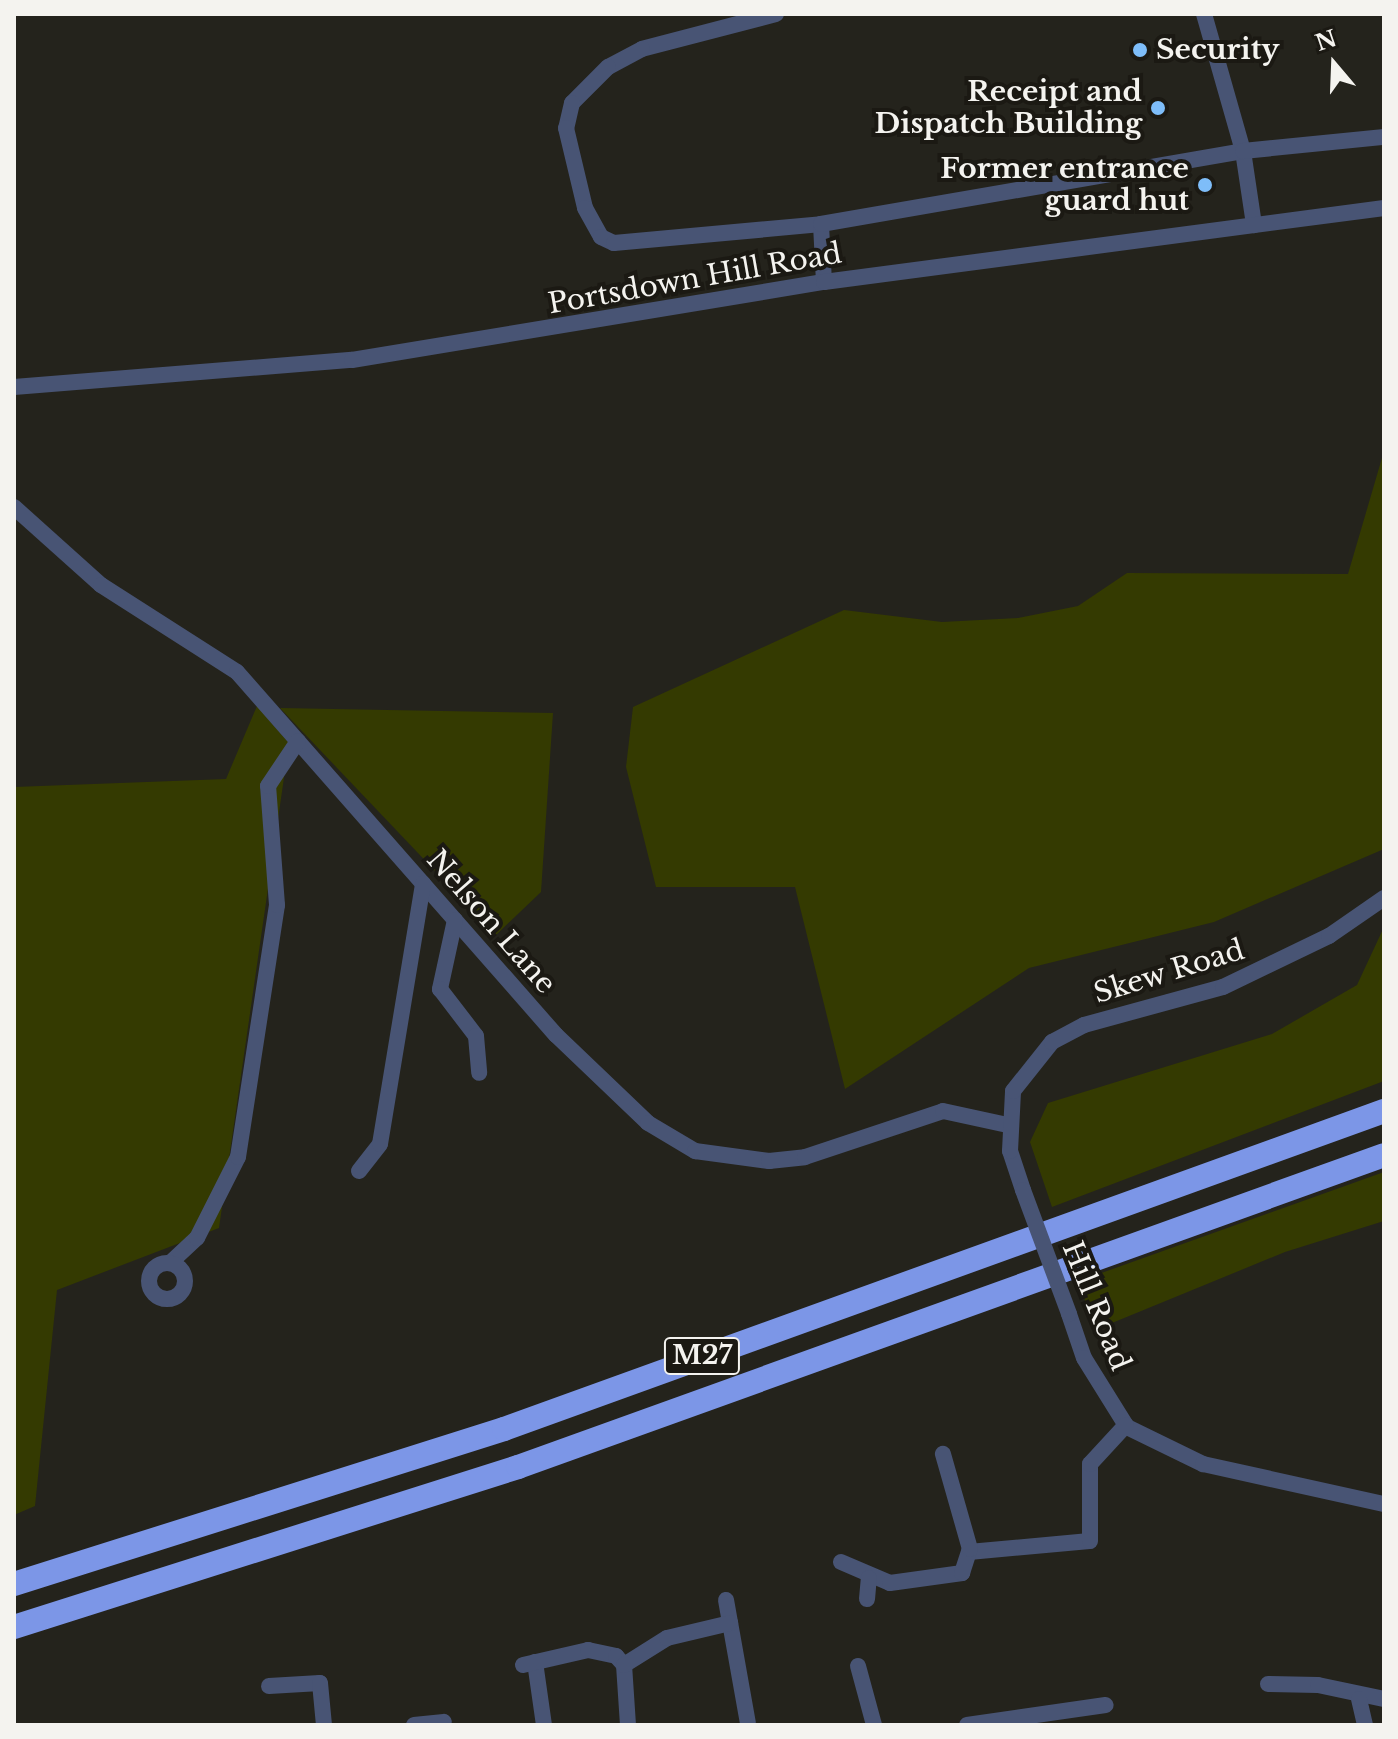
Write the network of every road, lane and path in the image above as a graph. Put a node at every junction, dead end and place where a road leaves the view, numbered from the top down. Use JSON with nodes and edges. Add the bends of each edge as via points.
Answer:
{"nodes":[{"id":1,"x":776,"y":14,"type":"edge"},
{"id":2,"x":1204,"y":14,"type":"edge"},
{"id":3,"x":1384,"y":137,"type":"edge"},
{"id":4,"x":1243,"y":151,"type":"junction"},
{"id":5,"x":1384,"y":208,"type":"edge"},
{"id":6,"x":821,"y":224,"type":"junction"},
{"id":7,"x":1254,"y":225,"type":"junction"},
{"id":8,"x":824,"y":282,"type":"junction"},
{"id":9,"x":14,"y":387,"type":"edge"},
{"id":10,"x":14,"y":507,"type":"edge"},
{"id":11,"x":298,"y":741,"type":"junction"},
{"id":12,"x":423,"y":884,"type":"junction"},
{"id":13,"x":1384,"y":898,"type":"edge"},
{"id":14,"x":455,"y":920,"type":"junction"},
{"id":15,"x":479,"y":1073,"type":"dead end"},
{"id":16,"x":1384,"y":1111,"type":"edge"},
{"id":17,"x":1008,"y":1125,"type":"junction"},
{"id":18,"x":1384,"y":1155,"type":"edge"},
{"id":19,"x":359,"y":1171,"type":"dead end"},
{"id":20,"x":170,"y":1263,"type":"dead end"},
{"id":21,"x":1126,"y":1425,"type":"junction"},
{"id":22,"x":943,"y":1454,"type":"dead end"},
{"id":23,"x":1384,"y":1504,"type":"edge"},
{"id":24,"x":969,"y":1552,"type":"junction"},
{"id":25,"x":841,"y":1562,"type":"dead end"},
{"id":26,"x":869,"y":1578,"type":"junction"},
{"id":27,"x":14,"y":1584,"type":"edge"},
{"id":28,"x":867,"y":1599,"type":"dead end"},
{"id":29,"x":726,"y":1600,"type":"dead end"},
{"id":30,"x":730,"y":1623,"type":"junction"},
{"id":31,"x":14,"y":1627,"type":"edge"},
{"id":32,"x":624,"y":1665,"type":"junction"},
{"id":33,"x":858,"y":1666,"type":"dead end"},
{"id":34,"x":1268,"y":1684,"type":"dead end"},
{"id":35,"x":269,"y":1686,"type":"dead end"},
{"id":36,"x":1359,"y":1699,"type":"junction"},
{"id":37,"x":1384,"y":1699,"type":"edge"},
{"id":38,"x":1106,"y":1705,"type":"dead end"},
{"id":39,"x":444,"y":1722,"type":"dead end"},
{"id":40,"x":748,"y":1723,"type":"edge"},
{"id":41,"x":324,"y":1725,"type":"edge"},
{"id":42,"x":414,"y":1725,"type":"edge"},
{"id":43,"x":544,"y":1725,"type":"edge"},
{"id":44,"x":628,"y":1725,"type":"edge"},
{"id":45,"x":874,"y":1725,"type":"edge"},
{"id":46,"x":967,"y":1725,"type":"edge"},
{"id":47,"x":1365,"y":1725,"type":"edge"}],
"edges":[{"from":1,"to":6,"type":"street","via":[[642,49],[608,67],[566,114],[569,140],[585,208],[601,237],[614,243]]},
{"from":2,"to":4,"type":"street"},
{"from":3,"to":4,"type":"street"},
{"from":4,"to":6,"type":"street"},
{"from":4,"to":7,"type":"street"},
{"from":5,"to":7,"type":"street","name":"Portsdown Hill Road"},
{"from":6,"to":8,"type":"street"},
{"from":7,"to":8,"type":"street","name":"Portsdown Hill Road"},
{"from":8,"to":9,"type":"street","name":"Portsdown Hill Road","via":[[367,358]]},
{"from":10,"to":11,"type":"street","name":"Nelson Lane","via":[[101,585],[237,672]]},
{"from":11,"to":12,"type":"street","name":"Nelson Lane"},
{"from":11,"to":20,"type":"street","via":[[268,786],[277,905],[238,1157],[197,1238]]},
{"from":12,"to":14,"type":"street","name":"Nelson Lane"},
{"from":12,"to":19,"type":"street","via":[[380,1144]]},
{"from":13,"to":17,"type":"street","name":"Skew Road","via":[[1329,936],[1223,987],[1084,1025],[1052,1042],[1013,1091]]},
{"from":14,"to":15,"type":"street","via":[[440,989],[476,1036]]},
{"from":14,"to":17,"type":"street","name":"Nelson Lane","via":[[579,1057],[648,1123],[695,1151],[731,1160],[805,1157],[943,1111]]},
{"from":16,"to":27,"type":"highway","number":"M27","via":[[504,1429]]},
{"from":17,"to":21,"type":"street","name":"Hill Road","bridge":true,"via":[[1023,1190],[1084,1358]]},
{"from":18,"to":31,"type":"highway","number":"M27","via":[[518,1467]]},
{"from":21,"to":23,"type":"street","via":[[1203,1464]]},
{"from":21,"to":24,"type":"street","via":[[1090,1464],[1090,1541]]},
{"from":22,"to":24,"type":"street"},
{"from":24,"to":26,"type":"street","via":[[962,1573],[950,1577]]},
{"from":25,"to":26,"type":"street"},
{"from":26,"to":28,"type":"street"},
{"from":29,"to":30,"type":"street"},
{"from":30,"to":32,"type":"street","via":[[667,1638]]},
{"from":30,"to":40,"type":"street"},
{"from":32,"to":43,"type":"street","via":[[616,1656],[588,1650],[529,1663]]},
{"from":32,"to":44,"type":"street"},
{"from":33,"to":45,"type":"street"},
{"from":34,"to":36,"type":"street","via":[[1318,1685]]},
{"from":35,"to":41,"type":"street","via":[[320,1683]]},
{"from":36,"to":37,"type":"street"},
{"from":36,"to":47,"type":"street"},
{"from":38,"to":46,"type":"street"},
{"from":39,"to":42,"type":"street"}]}
